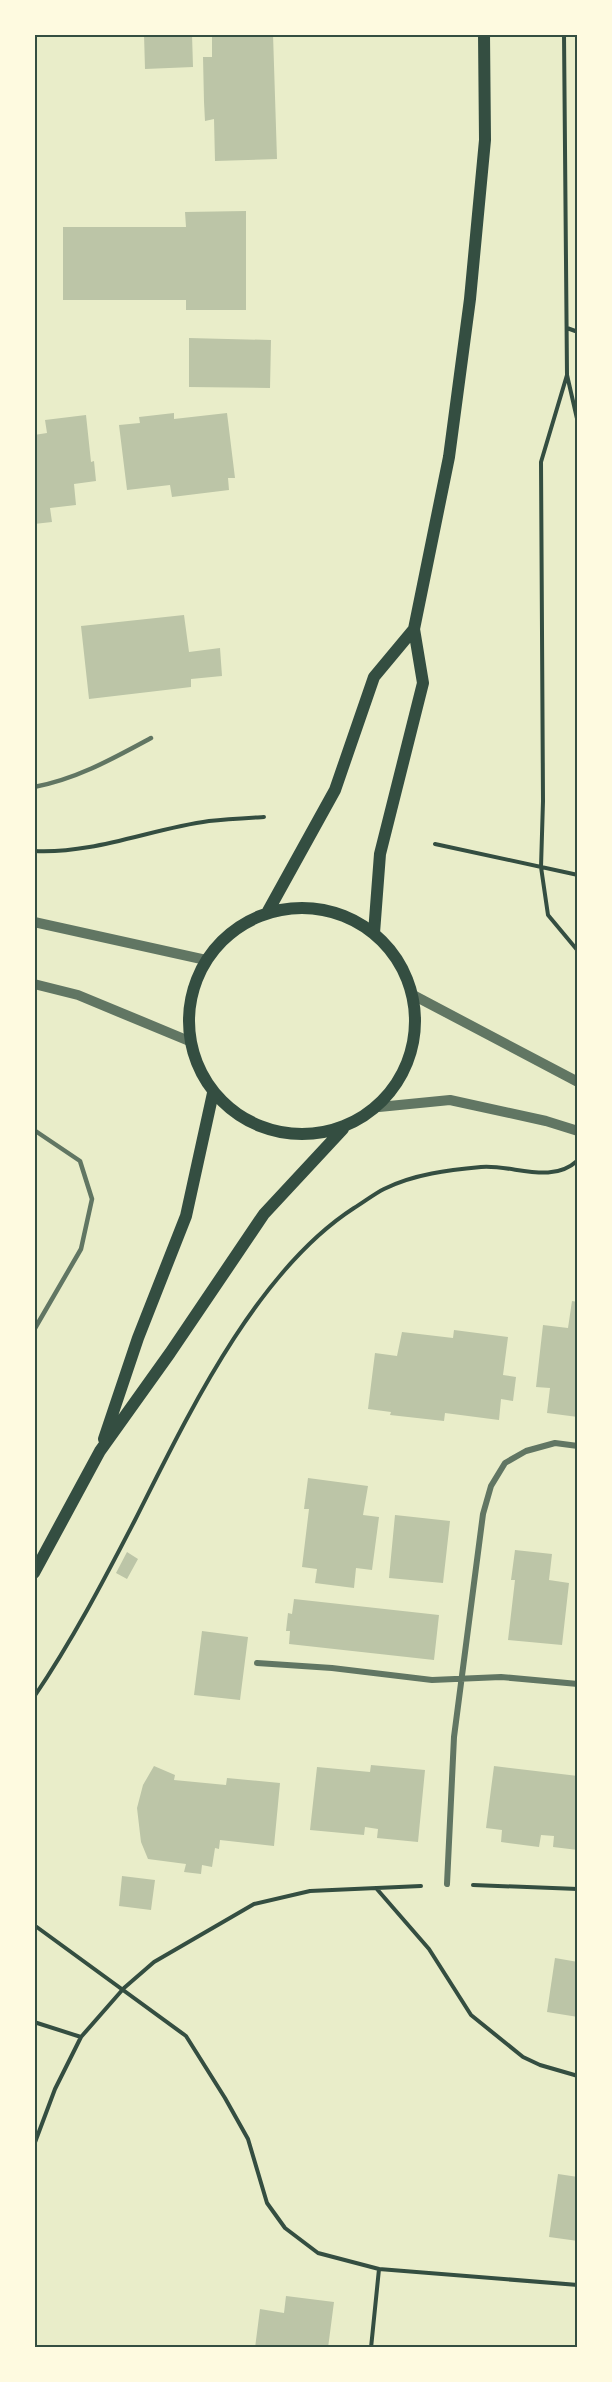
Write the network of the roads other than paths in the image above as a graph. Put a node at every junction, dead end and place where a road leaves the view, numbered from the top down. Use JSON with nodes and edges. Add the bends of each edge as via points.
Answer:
{"nodes":[{"id":1,"x":484,"y":34,"type":"edge"},
{"id":2,"x":414,"y":629,"type":"junction"},
{"id":3,"x":151,"y":738,"type":"dead end"},
{"id":4,"x":34,"y":787,"type":"edge"},
{"id":5,"x":267,"y":913,"type":"junction"},
{"id":6,"x":34,"y":921,"type":"edge"},
{"id":7,"x":374,"y":933,"type":"junction"},
{"id":8,"x":206,"y":960,"type":"junction"},
{"id":9,"x":34,"y":984,"type":"edge"},
{"id":10,"x":413,"y":995,"type":"junction"},
{"id":11,"x":189,"y":1041,"type":"junction"},
{"id":12,"x":578,"y":1083,"type":"edge"},
{"id":13,"x":213,"y":1093,"type":"junction"},
{"id":14,"x":379,"y":1107,"type":"junction"},
{"id":15,"x":343,"y":1129,"type":"junction"},
{"id":16,"x":34,"y":1130,"type":"edge"},
{"id":17,"x":578,"y":1131,"type":"edge"},
{"id":18,"x":34,"y":1330,"type":"edge"},
{"id":19,"x":578,"y":1446,"type":"edge"},
{"id":20,"x":100,"y":1451,"type":"junction"},
{"id":21,"x":34,"y":1573,"type":"edge"},
{"id":22,"x":256,"y":1663,"type":"dead end"},
{"id":23,"x":462,"y":1677,"type":"junction"},
{"id":24,"x":578,"y":1684,"type":"edge"},
{"id":25,"x":447,"y":1884,"type":"road end"}],
"edges":[{"from":1,"to":2,"type":"main road","via":[[485,140],[470,299],[449,457]]},
{"from":2,"to":5,"type":"main road","via":[[374,677],[334,790]]},
{"from":2,"to":7,"type":"main road","via":[[423,683],[380,854]]},
{"from":3,"to":4,"type":"lane","via":[[106,762]]},
{"from":5,"to":7,"type":"main road","via":[[306,905],[342,915]]},
{"from":5,"to":8,"type":"main road","via":[[232,931]]},
{"from":6,"to":8,"type":"street"},
{"from":7,"to":10,"type":"main road","via":[[399,961]]},
{"from":8,"to":11,"type":"main road","via":[[190,999]]},
{"from":9,"to":11,"type":"street","via":[[78,995]]},
{"from":10,"to":12,"type":"street"},
{"from":10,"to":14,"type":"main road","via":[[416,1032],[404,1073]]},
{"from":11,"to":13,"type":"main road","via":[[198,1069]]},
{"from":13,"to":15,"type":"main road","via":[[234,1114],[259,1127],[301,1136]]},
{"from":13,"to":20,"type":"main road","via":[[186,1216],[138,1338]]},
{"from":14,"to":15,"type":"main road"},
{"from":14,"to":17,"type":"street","via":[[450,1100]]},
{"from":15,"to":20,"type":"main road","via":[[264,1214]]},
{"from":16,"to":18,"type":"lane","via":[[80,1161],[92,1199],[81,1249]]},
{"from":19,"to":23,"type":"street","via":[[555,1443],[526,1451],[505,1463],[491,1486],[483,1514]]},
{"from":20,"to":21,"type":"main road"},
{"from":22,"to":23,"type":"street","via":[[432,1680]]},
{"from":23,"to":24,"type":"street"},
{"from":23,"to":25,"type":"street","via":[[454,1737]]}]}
